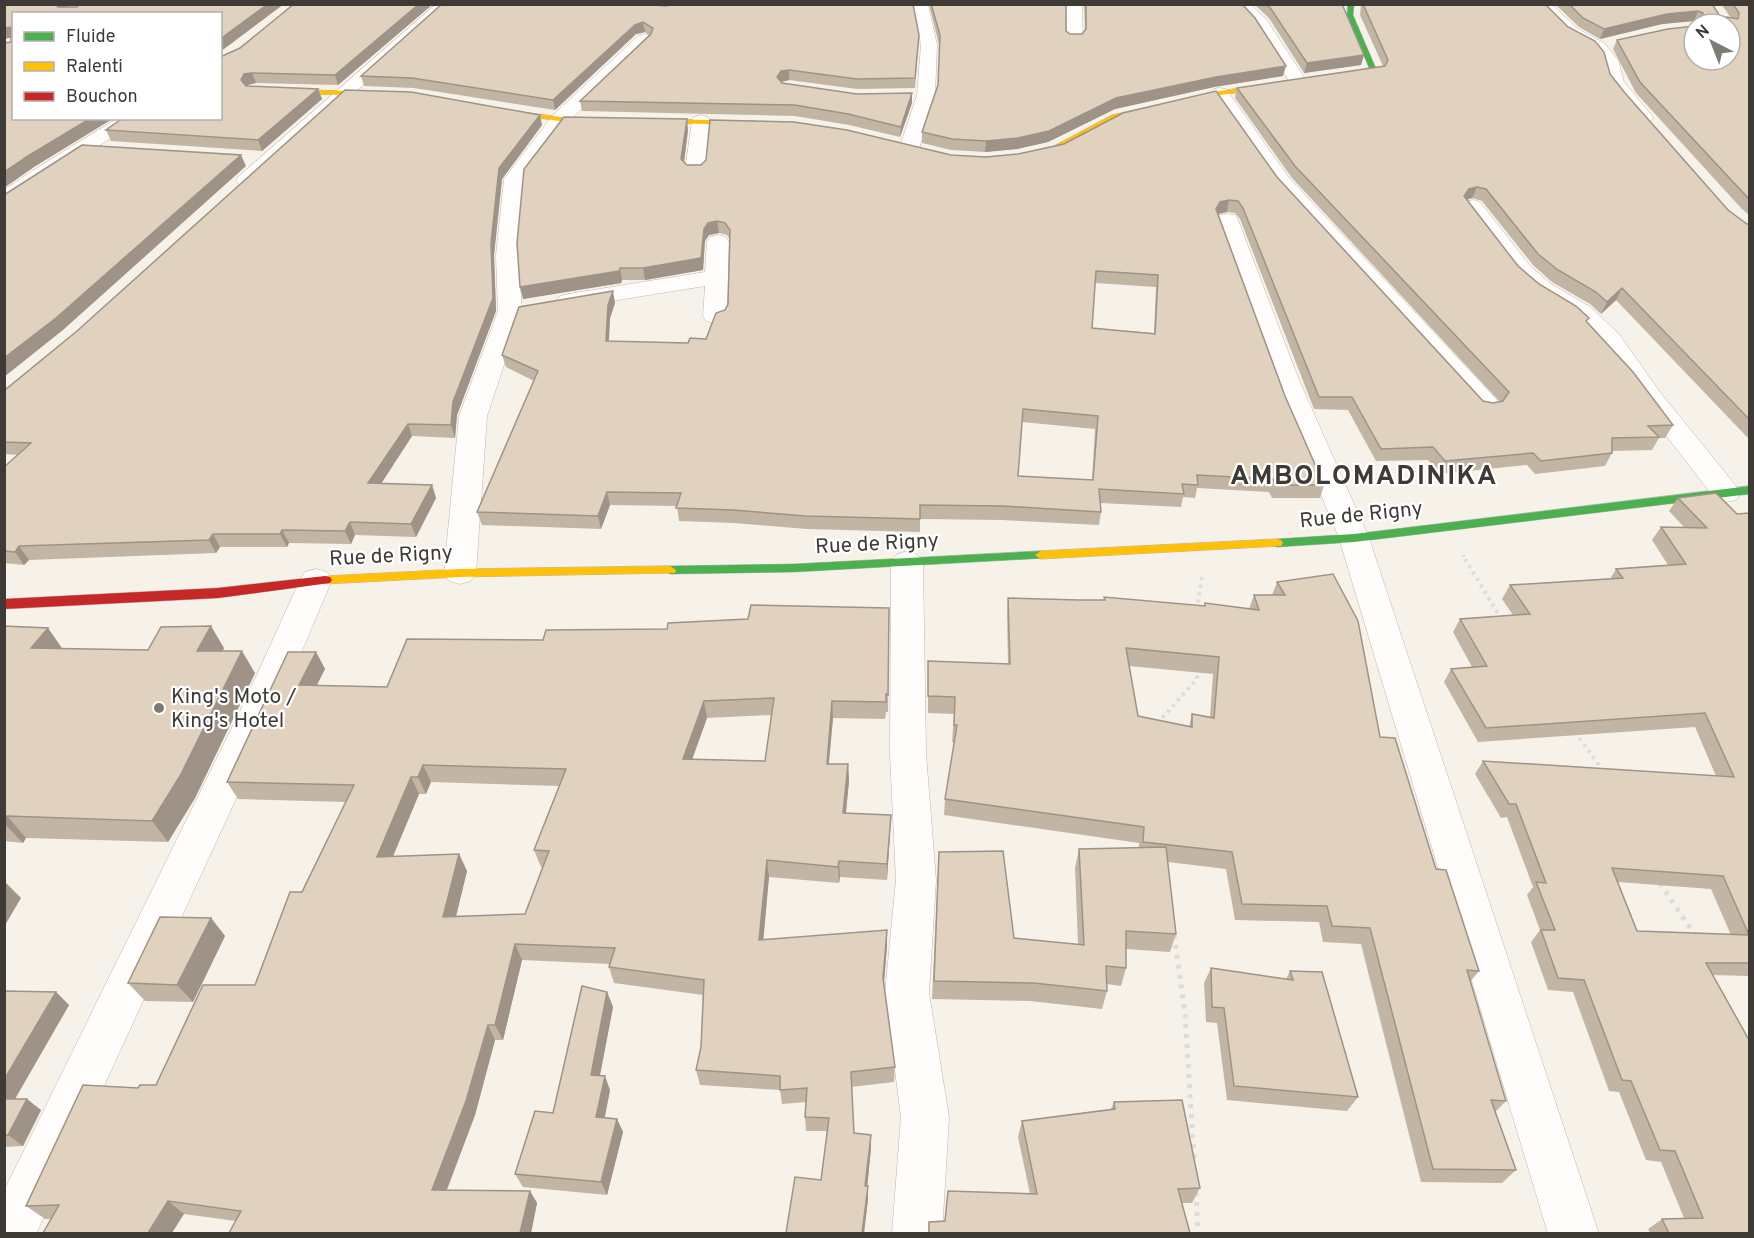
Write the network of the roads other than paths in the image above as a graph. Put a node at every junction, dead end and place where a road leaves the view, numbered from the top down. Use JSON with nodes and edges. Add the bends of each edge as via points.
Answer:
{"nodes":[{"id":1,"x":446,"y":4,"type":"edge"},
{"id":2,"x":920,"y":4,"type":"edge"},
{"id":3,"x":1074,"y":4,"type":"edge"},
{"id":4,"x":1240,"y":4,"type":"edge"},
{"id":5,"x":1351,"y":4,"type":"edge"},
{"id":6,"x":1542,"y":4,"type":"edge"},
{"id":7,"x":644,"y":39,"type":"edge"},
{"id":8,"x":1075,"y":39,"type":"edge"},
{"id":9,"x":1298,"y":82,"type":"junction"},
{"id":10,"x":256,"y":90,"type":"edge"},
{"id":11,"x":1220,"y":93,"type":"junction"},
{"id":12,"x":342,"y":94,"type":"junction"},
{"id":13,"x":402,"y":95,"type":"edge"},
{"id":14,"x":926,"y":95,"type":"junction"},
{"id":15,"x":903,"y":97,"type":"edge"},
{"id":16,"x":480,"y":107,"type":"edge"},
{"id":17,"x":560,"y":119,"type":"junction"},
{"id":18,"x":129,"y":120,"type":"edge"},
{"id":19,"x":701,"y":121,"type":"junction"},
{"id":20,"x":772,"y":123,"type":"edge"},
{"id":21,"x":1655,"y":130,"type":"edge"},
{"id":22,"x":86,"y":148,"type":"junction"},
{"id":23,"x":909,"y":149,"type":"edge"},
{"id":24,"x":120,"y":150,"type":"edge"},
{"id":25,"x":1017,"y":157,"type":"edge"},
{"id":26,"x":247,"y":158,"type":"dead end"},
{"id":27,"x":270,"y":159,"type":"junction"},
{"id":28,"x":695,"y":171,"type":"edge"},
{"id":29,"x":230,"y":195,"type":"edge"},
{"id":30,"x":4,"y":200,"type":"edge"},
{"id":31,"x":1473,"y":206,"type":"edge"},
{"id":32,"x":1227,"y":220,"type":"dead end"},
{"id":33,"x":718,"y":242,"type":"dead end"},
{"id":34,"x":716,"y":277,"type":"junction"},
{"id":35,"x":529,"y":308,"type":"junction"},
{"id":36,"x":715,"y":316,"type":"edge"},
{"id":37,"x":1488,"y":406,"type":"edge"},
{"id":38,"x":1738,"y":491,"type":"edge"},
{"id":39,"x":1354,"y":538,"type":"junction"},
{"id":40,"x":907,"y":562,"type":"junction"},
{"id":41,"x":460,"y":573,"type":"junction"},
{"id":42,"x":316,"y":580,"type":"junction"},
{"id":43,"x":4,"y":604,"type":"edge"},
{"id":44,"x":10,"y":1233,"type":"edge"},
{"id":45,"x":917,"y":1233,"type":"edge"},
{"id":46,"x":1574,"y":1233,"type":"edge"}],
"edges":[{"from":1,"to":12,"type":"street"},
{"from":2,"to":14,"type":"street","via":[[929,45]]},
{"from":3,"to":8,"type":"street"},
{"from":4,"to":9,"type":"street","via":[[1261,23]]},
{"from":5,"to":9,"type":"street","via":[[1350,15],[1374,71]]},
{"from":6,"to":21,"type":"street","via":[[1572,32],[1607,44],[1616,83]]},
{"from":7,"to":17,"type":"street"},
{"from":9,"to":11,"type":"street"},
{"from":10,"to":12,"type":"street"},
{"from":11,"to":25,"type":"street","via":[[1114,117],[1055,149]]},
{"from":11,"to":37,"type":"street","via":[[1283,183]]},
{"from":12,"to":13,"type":"street"},
{"from":12,"to":27,"type":"street"},
{"from":14,"to":15,"type":"street"},
{"from":14,"to":23,"type":"street"},
{"from":16,"to":17,"type":"street"},
{"from":17,"to":19,"type":"street"},
{"from":17,"to":35,"type":"street","via":[[514,179],[507,255]]},
{"from":18,"to":22,"type":"street"},
{"from":19,"to":20,"type":"street"},
{"from":19,"to":28,"type":"street"},
{"from":22,"to":24,"type":"street"},
{"from":22,"to":30,"type":"street"},
{"from":26,"to":27,"type":"street"},
{"from":27,"to":29,"type":"street"},
{"from":31,"to":38,"type":"street","via":[[1523,272],[1543,290],[1580,311],[1610,339],[1650,397]]},
{"from":32,"to":39,"type":"street","via":[[1274,351]]},
{"from":33,"to":34,"type":"street"},
{"from":34,"to":35,"type":"street"},
{"from":34,"to":36,"type":"street"},
{"from":35,"to":41,"type":"street","via":[[473,416]]},
{"from":38,"to":39,"type":"street","name":"Rue de Rigny"},
{"from":39,"to":40,"type":"street","name":"Rue de Rigny"},
{"from":39,"to":46,"type":"street"},
{"from":40,"to":41,"type":"street","name":"Rue de Rigny","via":[[704,570]]},
{"from":40,"to":45,"type":"street","via":[[908,754],[916,880],[907,993],[925,1117]]},
{"from":41,"to":42,"type":"street","name":"Rue de Rigny"},
{"from":42,"to":43,"type":"street","name":"Rue de Rigny","via":[[218,593]]},
{"from":42,"to":44,"type":"street","via":[[261,705]]}]}
